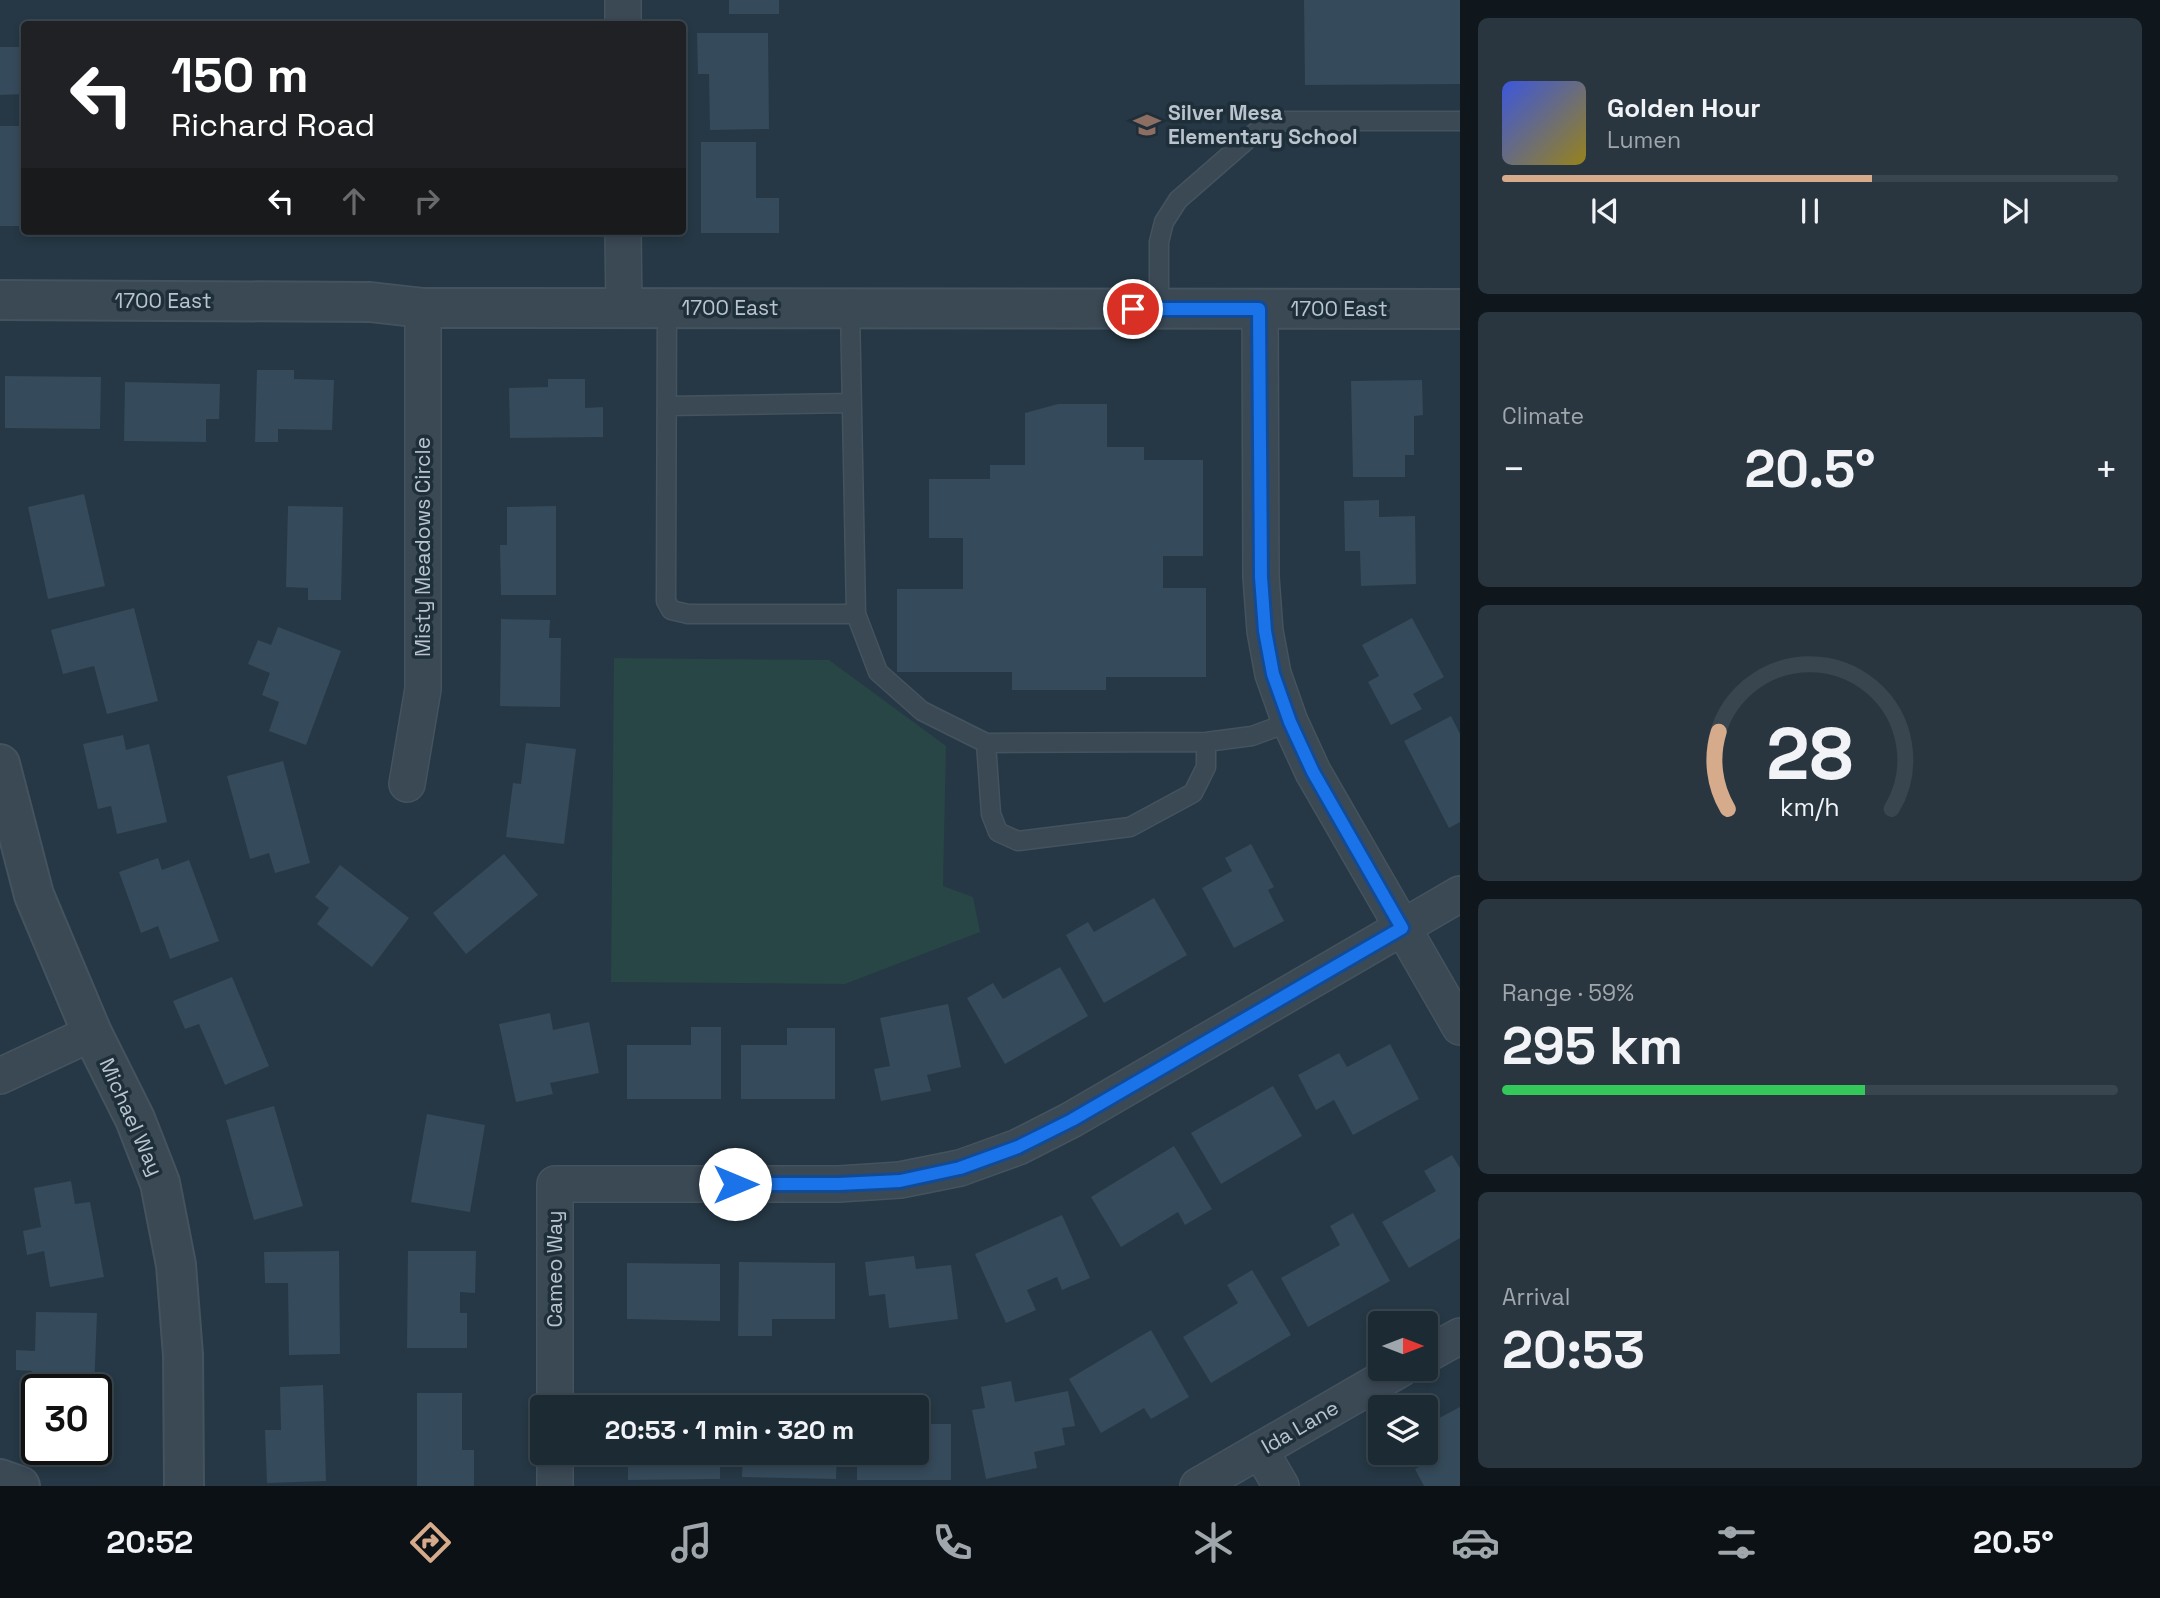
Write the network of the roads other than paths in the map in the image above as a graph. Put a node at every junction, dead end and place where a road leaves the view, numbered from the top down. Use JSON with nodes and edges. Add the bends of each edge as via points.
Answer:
{"nodes":[{"id":1,"x":623,"y":0,"type":"edge"},
{"id":2,"x":623,"y":21,"type":"edge"},
{"id":3,"x":1460,"y":121,"type":"edge"},
{"id":4,"x":623,"y":235,"type":"edge"},
{"id":5,"x":0,"y":300,"type":"edge"},
{"id":6,"x":423,"y":308,"type":"junction"},
{"id":7,"x":624,"y":308,"type":"junction"},
{"id":8,"x":667,"y":308,"type":"junction"},
{"id":9,"x":850,"y":308,"type":"junction"},
{"id":10,"x":1159,"y":309,"type":"junction"},
{"id":11,"x":1259,"y":309,"type":"junction"},
{"id":12,"x":1460,"y":309,"type":"edge"},
{"id":13,"x":852,"y":403,"type":"junction"},
{"id":14,"x":667,"y":406,"type":"junction"},
{"id":15,"x":856,"y":614,"type":"junction"},
{"id":16,"x":1290,"y":722,"type":"junction"},
{"id":17,"x":1206,"y":742,"type":"junction"},
{"id":18,"x":986,"y":743,"type":"junction"},
{"id":19,"x":0,"y":764,"type":"edge"},
{"id":20,"x":407,"y":784,"type":"dead end"},
{"id":21,"x":1460,"y":894,"type":"edge"},
{"id":22,"x":1402,"y":928,"type":"junction"},
{"id":23,"x":1460,"y":1027,"type":"edge"},
{"id":24,"x":92,"y":1033,"type":"junction"},
{"id":25,"x":0,"y":1076,"type":"edge"},
{"id":26,"x":1460,"y":1336,"type":"edge"},
{"id":27,"x":1438,"y":1348,"type":"edge"},
{"id":28,"x":1379,"y":1381,"type":"edge"},
{"id":29,"x":555,"y":1395,"type":"edge"},
{"id":30,"x":1259,"y":1450,"type":"junction"},
{"id":31,"x":555,"y":1465,"type":"edge"},
{"id":32,"x":0,"y":1479,"type":"edge"},
{"id":33,"x":20,"y":1486,"type":"edge"},
{"id":34,"x":184,"y":1486,"type":"edge"},
{"id":35,"x":555,"y":1486,"type":"edge"},
{"id":36,"x":1198,"y":1486,"type":"edge"},
{"id":37,"x":1282,"y":1486,"type":"edge"}],
"edges":[{"from":1,"to":2,"type":"street"},
{"from":3,"to":10,"type":"lane","via":[[1285,121],[1256,132],[1178,200],[1164,222],[1159,242]]},
{"from":4,"to":7,"type":"street"},
{"from":5,"to":6,"type":"street","name":"1700 East","via":[[370,302]]},
{"from":6,"to":7,"type":"street","name":"1700 East"},
{"from":6,"to":20,"type":"street","name":"Misty Meadows Circle","via":[[423,689]]},
{"from":7,"to":8,"type":"street","name":"1700 East"},
{"from":8,"to":9,"type":"street","name":"1700 East"},
{"from":8,"to":14,"type":"lane"},
{"from":9,"to":10,"type":"street","name":"1700 East"},
{"from":9,"to":13,"type":"lane"},
{"from":10,"to":11,"type":"street","name":"1700 East"},
{"from":11,"to":12,"type":"street","name":"1700 East"},
{"from":11,"to":16,"type":"street","via":[[1264,618],[1273,674]]},
{"from":13,"to":14,"type":"lane"},
{"from":13,"to":15,"type":"lane"},
{"from":14,"to":15,"type":"lane","via":[[666,600],[671,610],[688,614]]},
{"from":15,"to":18,"type":"lane","via":[[878,672],[922,711]]},
{"from":16,"to":17,"type":"lane","via":[[1252,736]]},
{"from":16,"to":22,"type":"street","via":[[1313,772]]},
{"from":17,"to":18,"type":"lane"},
{"from":17,"to":18,"type":"lane","via":[[1206,766],[1193,793],[1130,827],[1018,841],[998,832],[991,814]]},
{"from":19,"to":24,"type":"street","name":"Michael Way","via":[[34,895]]},
{"from":21,"to":22,"type":"street","name":"Cameo Way"},
{"from":22,"to":23,"type":"street"},
{"from":22,"to":29,"type":"street","name":"Cameo Way","via":[[1072,1120],[1018,1147],[960,1168],[900,1181],[839,1184],[555,1184]]},
{"from":24,"to":25,"type":"street"},
{"from":24,"to":34,"type":"street","name":"Michael Way","via":[[135,1119],[163,1197],[177,1278],[183,1355]]},
{"from":26,"to":27,"type":"street"},
{"from":28,"to":30,"type":"street","name":"Ida Lane"},
{"from":30,"to":36,"type":"street","name":"Ida Lane"},
{"from":30,"to":37,"type":"street"},
{"from":31,"to":35,"type":"street"},
{"from":32,"to":33,"type":"street"}]}
